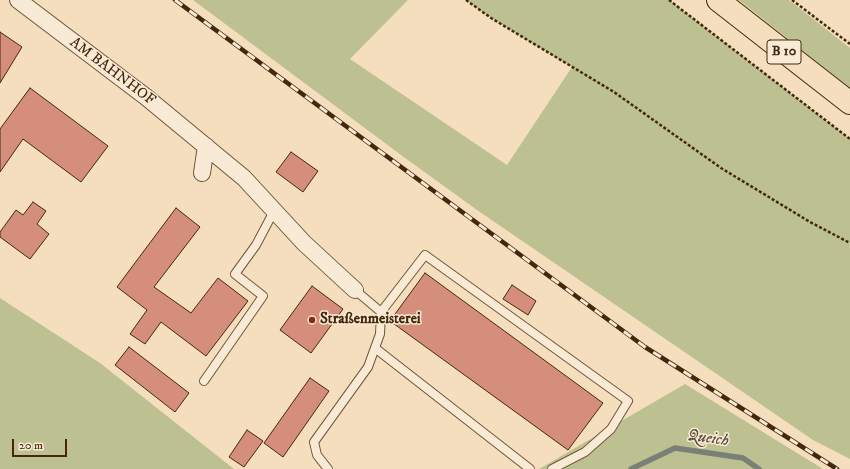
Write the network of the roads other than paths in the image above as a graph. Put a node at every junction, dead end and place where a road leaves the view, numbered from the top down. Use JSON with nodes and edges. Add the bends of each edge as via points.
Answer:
{"nodes":[{"id":1,"x":18,"y":0,"type":"edge"},
{"id":2,"x":718,"y":0,"type":"edge"},
{"id":3,"x":850,"y":103,"type":"edge"},
{"id":4,"x":206,"y":146,"type":"junction"},
{"id":5,"x":202,"y":173,"type":"dead end"},
{"id":6,"x":274,"y":211,"type":"junction"},
{"id":7,"x":355,"y":290,"type":"joint"},
{"id":8,"x":381,"y":312,"type":"junction"},
{"id":9,"x":375,"y":348,"type":"junction"},
{"id":10,"x":204,"y":381,"type":"dead end"},
{"id":11,"x":328,"y":469,"type":"edge"},
{"id":12,"x":530,"y":469,"type":"edge"},
{"id":13,"x":552,"y":469,"type":"edge"}],
"edges":[{"from":1,"to":4,"type":"street","name":"AM BAHNHOF"},
{"from":2,"to":3,"type":"highway","number":"B 10"},
{"from":4,"to":5,"type":"street"},
{"from":4,"to":6,"type":"street","name":"AM BAHNHOF","via":[[244,178]]},
{"from":6,"to":7,"type":"street","name":"AM BAHNHOF"},
{"from":6,"to":10,"type":"lane","via":[[256,246],[235,274],[263,296]]},
{"from":7,"to":8,"type":"lane"},
{"from":8,"to":9,"type":"lane","via":[[380,334]]},
{"from":8,"to":13,"type":"lane","via":[[425,255],[628,401],[611,429],[585,452]]},
{"from":9,"to":11,"type":"lane","via":[[368,367],[314,442],[317,455]]},
{"from":9,"to":12,"type":"lane"}]}
